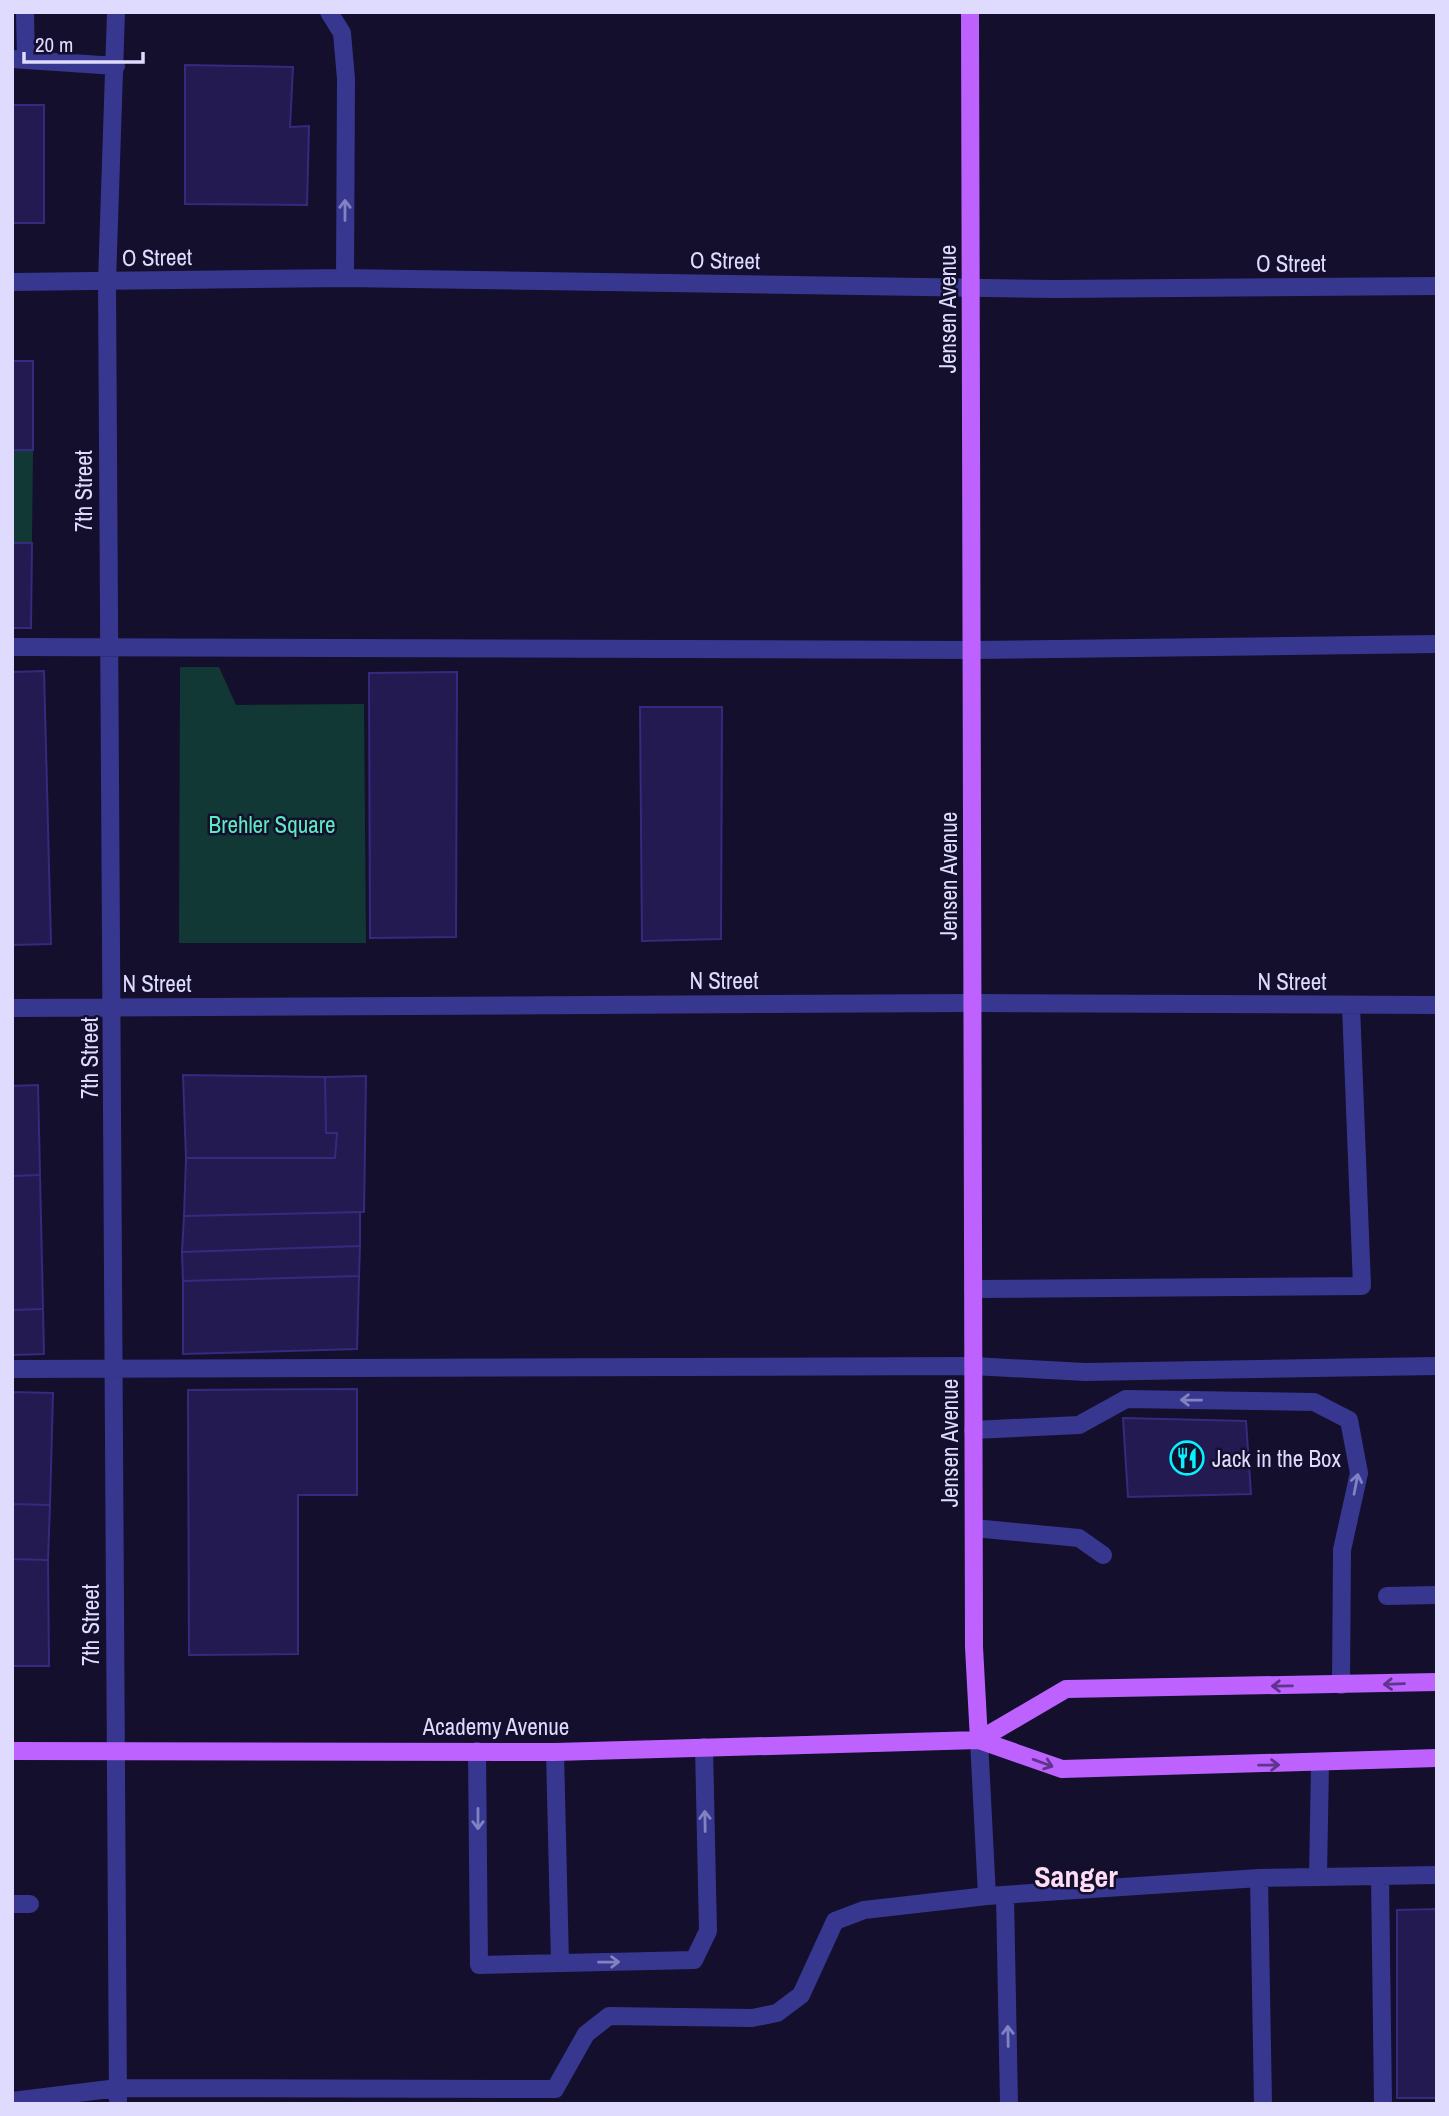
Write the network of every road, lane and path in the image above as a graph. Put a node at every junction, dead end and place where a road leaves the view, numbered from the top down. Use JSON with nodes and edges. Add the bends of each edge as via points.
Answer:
{"nodes":[{"id":1,"x":25,"y":12,"type":"edge"},
{"id":2,"x":116,"y":12,"type":"edge"},
{"id":3,"x":329,"y":12,"type":"edge"},
{"id":4,"x":970,"y":12,"type":"edge"},
{"id":5,"x":19,"y":59,"type":"edge"},
{"id":6,"x":116,"y":66,"type":"junction"},
{"id":7,"x":345,"y":278,"type":"junction"},
{"id":8,"x":12,"y":282,"type":"edge"},
{"id":9,"x":107,"y":282,"type":"junction"},
{"id":10,"x":1437,"y":286,"type":"edge"},
{"id":11,"x":971,"y":288,"type":"junction"},
{"id":12,"x":1437,"y":644,"type":"edge"},
{"id":13,"x":108,"y":645,"type":"junction"},
{"id":14,"x":12,"y":647,"type":"edge"},
{"id":15,"x":972,"y":650,"type":"junction"},
{"id":16,"x":974,"y":1003,"type":"junction"},
{"id":17,"x":1437,"y":1005,"type":"edge"},
{"id":18,"x":1351,"y":1006,"type":"junction"},
{"id":19,"x":114,"y":1007,"type":"junction"},
{"id":20,"x":12,"y":1008,"type":"edge"},
{"id":21,"x":973,"y":1289,"type":"junction"},
{"id":22,"x":973,"y":1366,"type":"junction"},
{"id":23,"x":1437,"y":1366,"type":"edge"},
{"id":24,"x":12,"y":1369,"type":"edge"},
{"id":25,"x":114,"y":1369,"type":"junction"},
{"id":26,"x":973,"y":1430,"type":"junction"},
{"id":27,"x":974,"y":1528,"type":"junction"},
{"id":28,"x":1103,"y":1555,"type":"dead end"},
{"id":29,"x":1437,"y":1595,"type":"edge"},
{"id":30,"x":1387,"y":1596,"type":"dead end"},
{"id":31,"x":1437,"y":1682,"type":"edge"},
{"id":32,"x":1341,"y":1685,"type":"junction"},
{"id":33,"x":979,"y":1740,"type":"junction"},
{"id":34,"x":704,"y":1747,"type":"junction"},
{"id":35,"x":12,"y":1751,"type":"edge"},
{"id":36,"x":115,"y":1751,"type":"junction"},
{"id":37,"x":477,"y":1751,"type":"junction"},
{"id":38,"x":555,"y":1752,"type":"junction"},
{"id":39,"x":1437,"y":1758,"type":"edge"},
{"id":40,"x":1320,"y":1764,"type":"junction"},
{"id":41,"x":1437,"y":1875,"type":"edge"},
{"id":42,"x":1380,"y":1876,"type":"junction"},
{"id":43,"x":1318,"y":1877,"type":"junction"},
{"id":44,"x":1259,"y":1878,"type":"junction"},
{"id":45,"x":996,"y":1896,"type":"junction"},
{"id":46,"x":560,"y":1963,"type":"junction"},
{"id":47,"x":118,"y":2096,"type":"edge"},
{"id":48,"x":12,"y":2101,"type":"edge"},
{"id":49,"x":1009,"y":2104,"type":"edge"},
{"id":50,"x":1263,"y":2104,"type":"edge"},
{"id":51,"x":1383,"y":2104,"type":"edge"}],
"edges":[{"from":1,"to":5,"type":"street"},
{"from":2,"to":6,"type":"street","name":"7th Street"},
{"from":7,"to":3,"type":"street","one_way":true,"via":[[346,79],[342,33]]},
{"from":4,"to":11,"type":"main road","name":"Jensen Avenue"},
{"from":5,"to":6,"type":"street"},
{"from":6,"to":9,"type":"street","name":"7th Street"},
{"from":7,"to":9,"type":"street","name":"O Street"},
{"from":7,"to":11,"type":"street","name":"O Street"},
{"from":8,"to":9,"type":"street","name":"O Street"},
{"from":9,"to":13,"type":"street","name":"7th Street"},
{"from":10,"to":11,"type":"street","name":"O Street"},
{"from":11,"to":15,"type":"main road","name":"Jensen Avenue"},
{"from":12,"to":15,"type":"street"},
{"from":13,"to":14,"type":"street"},
{"from":13,"to":15,"type":"street"},
{"from":13,"to":19,"type":"street","name":"7th Street"},
{"from":15,"to":16,"type":"main road","name":"Jensen Avenue"},
{"from":16,"to":18,"type":"street","name":"N Street"},
{"from":16,"to":19,"type":"street","name":"N Street"},
{"from":16,"to":21,"type":"main road","name":"Jensen Avenue"},
{"from":17,"to":18,"type":"street","name":"N Street"},
{"from":18,"to":21,"type":"street","via":[[1362,1286]]},
{"from":19,"to":20,"type":"street","name":"N Street"},
{"from":19,"to":25,"type":"street","name":"7th Street"},
{"from":21,"to":22,"type":"main road","name":"Jensen Avenue"},
{"from":22,"to":23,"type":"street","via":[[1085,1372]]},
{"from":22,"to":25,"type":"street"},
{"from":22,"to":26,"type":"main road","name":"Jensen Avenue"},
{"from":24,"to":25,"type":"street"},
{"from":25,"to":36,"type":"street","name":"7th Street"},
{"from":26,"to":27,"type":"main road","name":"Jensen Avenue"},
{"from":32,"to":26,"type":"street","one_way":true,"via":[[1342,1550],[1359,1473],[1349,1420],[1314,1402],[1126,1399],[1079,1425]]},
{"from":27,"to":28,"type":"street","via":[[1079,1538]]},
{"from":27,"to":33,"type":"main road","name":"Jensen Avenue"},
{"from":29,"to":30,"type":"street"},
{"from":31,"to":32,"type":"main road","one_way":true},
{"from":32,"to":33,"type":"main road","one_way":true,"via":[[1066,1689]]},
{"from":33,"to":34,"type":"main road","name":"Academy Avenue"},
{"from":33,"to":40,"type":"main road","one_way":true,"via":[[1062,1769]]},
{"from":33,"to":45,"type":"street"},
{"from":34,"to":38,"type":"main road","name":"Academy Avenue"},
{"from":46,"to":34,"type":"street","one_way":true,"via":[[694,1960],[708,1931]]},
{"from":35,"to":36,"type":"main road","name":"Academy Avenue"},
{"from":36,"to":37,"type":"main road","name":"Academy Avenue"},
{"from":36,"to":47,"type":"street","name":"7th Street"},
{"from":37,"to":38,"type":"main road","name":"Academy Avenue"},
{"from":37,"to":46,"type":"street","one_way":true,"via":[[479,1965]]},
{"from":38,"to":46,"type":"street"},
{"from":39,"to":40,"type":"main road"},
{"from":40,"to":43,"type":"street"},
{"from":41,"to":42,"type":"street"},
{"from":42,"to":43,"type":"street"},
{"from":42,"to":51,"type":"street"},
{"from":43,"to":44,"type":"street"},
{"from":44,"to":45,"type":"street"},
{"from":44,"to":50,"type":"street"},
{"from":45,"to":47,"type":"street","via":[[864,1910],[835,1921],[801,1995],[777,2013],[752,2018],[608,2016],[586,2034],[555,2090]]},
{"from":49,"to":45,"type":"street","one_way":true},
{"from":47,"to":48,"type":"street"}]}
